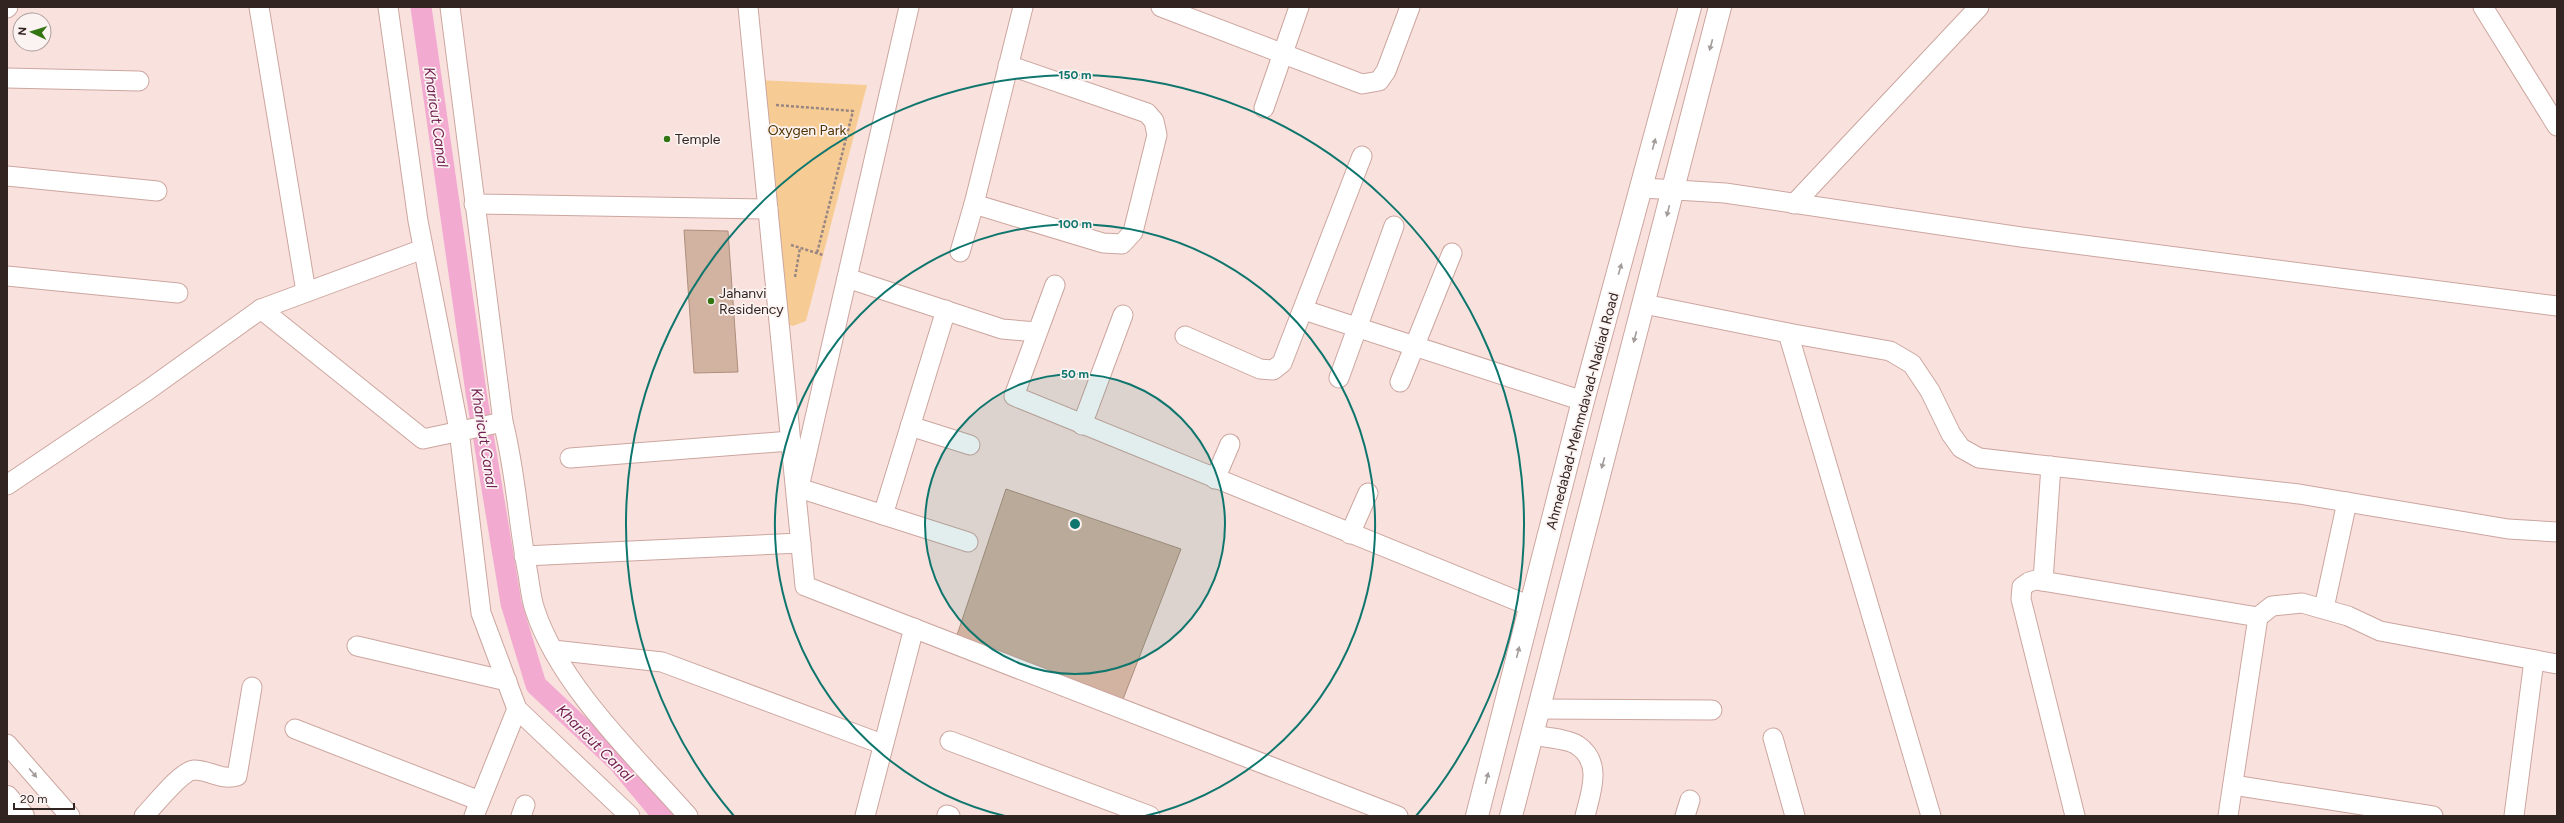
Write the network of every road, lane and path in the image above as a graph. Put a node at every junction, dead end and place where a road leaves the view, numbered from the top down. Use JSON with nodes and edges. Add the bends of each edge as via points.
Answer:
{"nodes":[{"id":1,"x":259,"y":7,"type":"edge"},
{"id":2,"x":388,"y":7,"type":"edge"},
{"id":3,"x":450,"y":7,"type":"edge"},
{"id":4,"x":748,"y":7,"type":"edge"},
{"id":5,"x":909,"y":7,"type":"edge"},
{"id":6,"x":1023,"y":7,"type":"edge"},
{"id":7,"x":1161,"y":7,"type":"edge"},
{"id":8,"x":1300,"y":7,"type":"edge"},
{"id":9,"x":1410,"y":7,"type":"edge"},
{"id":10,"x":1720,"y":7,"type":"edge"},
{"id":11,"x":1979,"y":7,"type":"edge"},
{"id":12,"x":2483,"y":7,"type":"edge"},
{"id":13,"x":1686,"y":8,"type":"edge"},
{"id":14,"x":1284,"y":54,"type":"junction"},
{"id":15,"x":1008,"y":65,"type":"junction"},
{"id":16,"x":7,"y":78,"type":"edge"},
{"id":17,"x":139,"y":81,"type":"dead end"},
{"id":18,"x":768,"y":105,"type":"dead end"},
{"id":19,"x":1264,"y":108,"type":"dead end"},
{"id":20,"x":2557,"y":126,"type":"edge"},
{"id":21,"x":1362,"y":156,"type":"dead end"},
{"id":22,"x":7,"y":176,"type":"edge"},
{"id":23,"x":1643,"y":188,"type":"junction"},
{"id":24,"x":1673,"y":190,"type":"junction"},
{"id":25,"x":157,"y":191,"type":"dead end"},
{"id":26,"x":474,"y":204,"type":"junction"},
{"id":27,"x":974,"y":204,"type":"junction"},
{"id":28,"x":1794,"y":204,"type":"junction"},
{"id":29,"x":768,"y":209,"type":"junction"},
{"id":30,"x":1394,"y":226,"type":"dead end"},
{"id":31,"x":423,"y":249,"type":"junction"},
{"id":32,"x":960,"y":252,"type":"dead end"},
{"id":33,"x":817,"y":253,"type":"junction"},
{"id":34,"x":1452,"y":253,"type":"dead end"},
{"id":35,"x":823,"y":255,"type":"dead end"},
{"id":36,"x":7,"y":276,"type":"edge"},
{"id":37,"x":847,"y":278,"type":"junction"},
{"id":38,"x":795,"y":282,"type":"dead end"},
{"id":39,"x":1055,"y":285,"type":"dead end"},
{"id":40,"x":306,"y":292,"type":"junction"},
{"id":41,"x":178,"y":293,"type":"dead end"},
{"id":42,"x":1644,"y":304,"type":"junction"},
{"id":43,"x":2557,"y":306,"type":"edge"},
{"id":44,"x":261,"y":309,"type":"junction"},
{"id":45,"x":946,"y":310,"type":"junction"},
{"id":46,"x":1304,"y":310,"type":"junction"},
{"id":47,"x":1123,"y":315,"type":"dead end"},
{"id":48,"x":1357,"y":329,"type":"junction"},
{"id":49,"x":1037,"y":332,"type":"junction"},
{"id":50,"x":1788,"y":333,"type":"junction"},
{"id":51,"x":1185,"y":336,"type":"dead end"},
{"id":52,"x":1414,"y":348,"type":"junction"},
{"id":53,"x":1339,"y":378,"type":"dead end"},
{"id":54,"x":1400,"y":382,"type":"dead end"},
{"id":55,"x":1584,"y":401,"type":"junction"},
{"id":56,"x":503,"y":422,"type":"junction"},
{"id":57,"x":1082,"y":425,"type":"junction"},
{"id":58,"x":910,"y":426,"type":"junction"},
{"id":59,"x":459,"y":430,"type":"junction"},
{"id":60,"x":790,"y":441,"type":"junction"},
{"id":61,"x":1230,"y":444,"type":"dead end"},
{"id":62,"x":970,"y":445,"type":"dead end"},
{"id":63,"x":570,"y":458,"type":"dead end"},
{"id":64,"x":2051,"y":466,"type":"junction"},
{"id":65,"x":1215,"y":479,"type":"junction"},
{"id":66,"x":7,"y":485,"type":"edge"},
{"id":67,"x":798,"y":493,"type":"junction"},
{"id":68,"x":1368,"y":493,"type":"dead end"},
{"id":69,"x":2346,"y":502,"type":"junction"},
{"id":70,"x":883,"y":515,"type":"junction"},
{"id":71,"x":2557,"y":532,"type":"edge"},
{"id":72,"x":1350,"y":534,"type":"junction"},
{"id":73,"x":968,"y":542,"type":"dead end"},
{"id":74,"x":801,"y":543,"type":"junction"},
{"id":75,"x":524,"y":556,"type":"junction"},
{"id":76,"x":2043,"y":581,"type":"junction"},
{"id":77,"x":1530,"y":606,"type":"junction"},
{"id":78,"x":2324,"y":608,"type":"junction"},
{"id":79,"x":2258,"y":617,"type":"junction"},
{"id":80,"x":914,"y":628,"type":"junction"},
{"id":81,"x":357,"y":646,"type":"dead end"},
{"id":82,"x":553,"y":650,"type":"junction"},
{"id":83,"x":2534,"y":660,"type":"junction"},
{"id":84,"x":2557,"y":664,"type":"edge"},
{"id":85,"x":507,"y":681,"type":"junction"},
{"id":86,"x":252,"y":687,"type":"dead end"},
{"id":87,"x":517,"y":709,"type":"junction"},
{"id":88,"x":1539,"y":709,"type":"junction"},
{"id":89,"x":1712,"y":710,"type":"dead end"},
{"id":90,"x":295,"y":729,"type":"dead end"},
{"id":91,"x":1532,"y":735,"type":"junction"},
{"id":92,"x":1773,"y":738,"type":"dead end"},
{"id":93,"x":950,"y":741,"type":"dead end"},
{"id":94,"x":7,"y":744,"type":"edge"},
{"id":95,"x":882,"y":744,"type":"junction"},
{"id":96,"x":2233,"y":786,"type":"junction"},
{"id":97,"x":7,"y":797,"type":"edge"},
{"id":98,"x":477,"y":808,"type":"edge"},
{"id":99,"x":24,"y":816,"type":"edge"},
{"id":100,"x":70,"y":816,"type":"edge"},
{"id":101,"x":144,"y":816,"type":"edge"},
{"id":102,"x":630,"y":816,"type":"edge"},
{"id":103,"x":688,"y":816,"type":"edge"},
{"id":104,"x":865,"y":816,"type":"edge"},
{"id":105,"x":1150,"y":816,"type":"edge"},
{"id":106,"x":1398,"y":816,"type":"edge"},
{"id":107,"x":1478,"y":816,"type":"edge"},
{"id":108,"x":1511,"y":816,"type":"edge"},
{"id":109,"x":1585,"y":816,"type":"edge"},
{"id":110,"x":1796,"y":816,"type":"edge"},
{"id":111,"x":1931,"y":816,"type":"edge"},
{"id":112,"x":2075,"y":816,"type":"edge"},
{"id":113,"x":2228,"y":816,"type":"edge"},
{"id":114,"x":2433,"y":816,"type":"edge"},
{"id":115,"x":2514,"y":816,"type":"edge"}],
"edges":[{"from":1,"to":40,"type":"street"},
{"from":2,"to":31,"type":"street"},
{"from":3,"to":26,"type":"street"},
{"from":4,"to":29,"type":"street"},
{"from":5,"to":37,"type":"street"},
{"from":6,"to":15,"type":"street"},
{"from":7,"to":14,"type":"street"},
{"from":8,"to":14,"type":"street"},
{"from":9,"to":14,"type":"street","via":[[1386,70],[1379,81],[1362,84]]},
{"from":10,"to":24,"type":"main road","one_way":true},
{"from":11,"to":28,"type":"street"},
{"from":12,"to":20,"type":"street"},
{"from":23,"to":13,"type":"main road","name":"Ahmedabad-Mehmdavad-Nadiad Road","one_way":true},
{"from":14,"to":19,"type":"street"},
{"from":15,"to":27,"type":"street"},
{"from":15,"to":27,"type":"street","via":[[1148,113],[1154,122],[1157,135],[1135,225],[1133,232],[1122,244],[1103,243]]},
{"from":16,"to":17,"type":"street"},
{"from":18,"to":33,"type":"path","via":[[853,111]]},
{"from":21,"to":46,"type":"street"},
{"from":22,"to":25,"type":"street"},
{"from":23,"to":24,"type":"street"},
{"from":55,"to":23,"type":"main road","name":"Ahmedabad-Mehmdavad-Nadiad Road","one_way":true},
{"from":24,"to":28,"type":"street","via":[[1725,193]]},
{"from":24,"to":42,"type":"main road","one_way":true},
{"from":26,"to":29,"type":"street"},
{"from":26,"to":56,"type":"street"},
{"from":27,"to":32,"type":"street"},
{"from":28,"to":43,"type":"street","via":[[2021,238]]},
{"from":29,"to":60,"type":"street"},
{"from":30,"to":48,"type":"street"},
{"from":31,"to":40,"type":"street"},
{"from":31,"to":59,"type":"street"},
{"from":33,"to":35,"type":"path"},
{"from":33,"to":38,"type":"path","via":[[800,248]]},
{"from":34,"to":52,"type":"street"},
{"from":36,"to":41,"type":"street"},
{"from":37,"to":45,"type":"street"},
{"from":37,"to":67,"type":"street"},
{"from":39,"to":49,"type":"street"},
{"from":40,"to":44,"type":"street"},
{"from":42,"to":50,"type":"street"},
{"from":42,"to":88,"type":"main road","one_way":true},
{"from":44,"to":59,"type":"street","via":[[423,439]]},
{"from":44,"to":66,"type":"street","via":[[148,390]]},
{"from":45,"to":49,"type":"street","via":[[1002,329]]},
{"from":45,"to":58,"type":"street"},
{"from":46,"to":48,"type":"street"},
{"from":46,"to":51,"type":"street","via":[[1282,363],[1273,370],[1260,369]]},
{"from":47,"to":57,"type":"street"},
{"from":48,"to":52,"type":"street"},
{"from":48,"to":53,"type":"street"},
{"from":49,"to":57,"type":"street","via":[[1014,396]]},
{"from":50,"to":64,"type":"street","via":[[1890,351],[1912,364],[1961,448],[1978,458]]},
{"from":50,"to":111,"type":"street"},
{"from":52,"to":54,"type":"street"},
{"from":52,"to":55,"type":"street"},
{"from":55,"to":77,"type":"main road","name":"Ahmedabad-Mehmdavad-Nadiad Road"},
{"from":56,"to":59,"type":"street"},
{"from":56,"to":75,"type":"street","via":[[513,460]]},
{"from":57,"to":65,"type":"street"},
{"from":58,"to":62,"type":"street"},
{"from":58,"to":70,"type":"street"},
{"from":59,"to":85,"type":"street","via":[[481,613]]},
{"from":60,"to":63,"type":"street"},
{"from":60,"to":67,"type":"street"},
{"from":61,"to":65,"type":"street"},
{"from":64,"to":69,"type":"street","via":[[2299,494]]},
{"from":64,"to":76,"type":"street"},
{"from":65,"to":72,"type":"street"},
{"from":67,"to":70,"type":"street"},
{"from":67,"to":74,"type":"street"},
{"from":68,"to":72,"type":"street"},
{"from":69,"to":71,"type":"street","via":[[2508,529]]},
{"from":69,"to":78,"type":"street"},
{"from":70,"to":73,"type":"street"},
{"from":72,"to":77,"type":"street"},
{"from":74,"to":75,"type":"street"},
{"from":74,"to":80,"type":"street","via":[[805,586]]},
{"from":75,"to":82,"type":"street","via":[[535,610]]},
{"from":76,"to":79,"type":"street"},
{"from":76,"to":112,"type":"street","via":[[2029,582],[2022,587],[2021,599]]},
{"from":107,"to":77,"type":"main road","name":"Ahmedabad-Mehmdavad-Nadiad Road","one_way":true},
{"from":78,"to":79,"type":"street","via":[[2302,603],[2272,606]]},
{"from":78,"to":83,"type":"street","via":[[2380,631]]},
{"from":79,"to":96,"type":"street"},
{"from":80,"to":95,"type":"street"},
{"from":80,"to":106,"type":"street"},
{"from":81,"to":85,"type":"street"},
{"from":82,"to":95,"type":"street","via":[[662,662]]},
{"from":82,"to":103,"type":"street","via":[[574,686]]},
{"from":83,"to":84,"type":"street"},
{"from":83,"to":115,"type":"street"},
{"from":85,"to":87,"type":"street"},
{"from":86,"to":101,"type":"street","via":[[237,776],[227,779],[194,770],[184,774]]},
{"from":87,"to":98,"type":"street"},
{"from":87,"to":102,"type":"street"},
{"from":88,"to":89,"type":"street"},
{"from":88,"to":91,"type":"main road"},
{"from":90,"to":98,"type":"street"},
{"from":91,"to":108,"type":"main road"},
{"from":91,"to":109,"type":"street","via":[[1577,744],[1591,759],[1594,777]]},
{"from":92,"to":110,"type":"street"},
{"from":93,"to":105,"type":"street"},
{"from":94,"to":100,"type":"street","one_way":true},
{"from":95,"to":104,"type":"street"},
{"from":96,"to":113,"type":"street"},
{"from":96,"to":114,"type":"street"},
{"from":97,"to":99,"type":"main road"}]}
